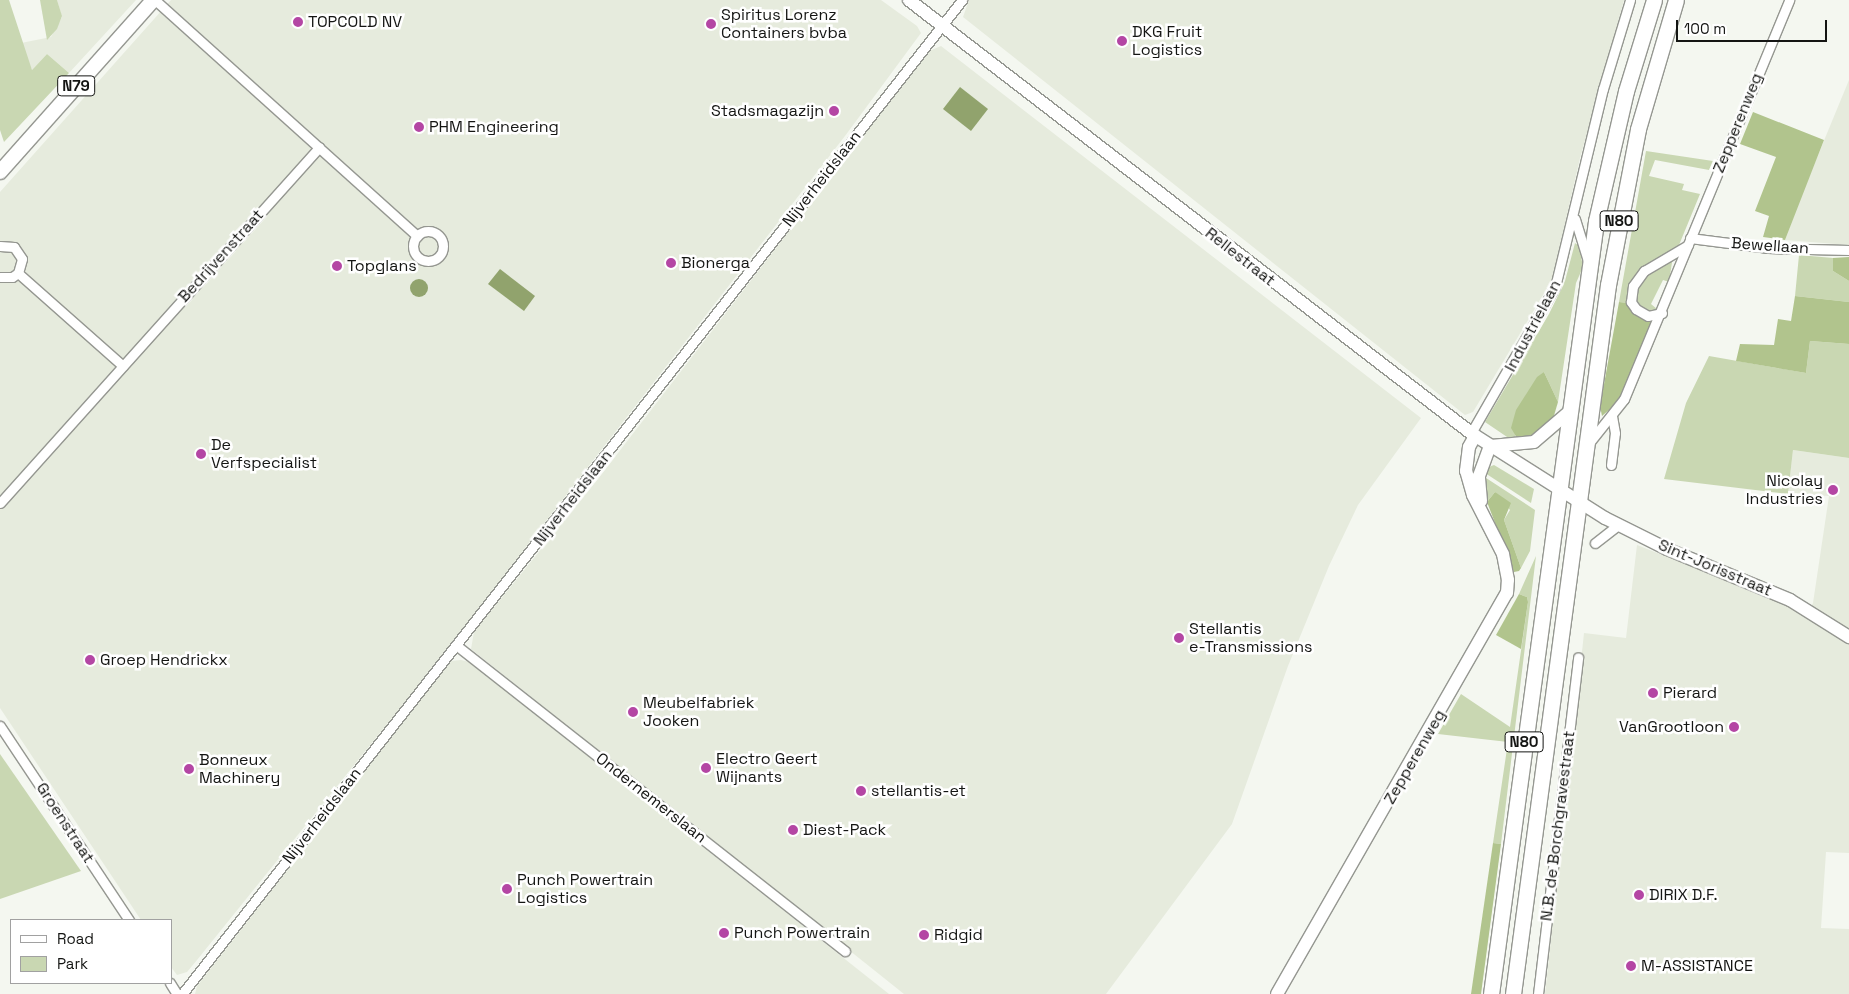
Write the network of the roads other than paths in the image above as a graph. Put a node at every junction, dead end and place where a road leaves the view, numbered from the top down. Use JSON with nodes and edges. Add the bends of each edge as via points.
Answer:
{"nodes":[{"id":1,"x":154,"y":0,"type":"edge"},
{"id":2,"x":909,"y":0,"type":"edge"},
{"id":3,"x":962,"y":0,"type":"edge"},
{"id":4,"x":1630,"y":0,"type":"edge"},
{"id":5,"x":1654,"y":0,"type":"edge"},
{"id":6,"x":1676,"y":0,"type":"edge"},
{"id":7,"x":1789,"y":0,"type":"edge"},
{"id":8,"x":942,"y":25,"type":"junction"},
{"id":9,"x":319,"y":147,"type":"junction"},
{"id":10,"x":0,"y":172,"type":"edge"},
{"id":11,"x":1575,"y":211,"type":"junction"},
{"id":12,"x":417,"y":236,"type":"dead end"},
{"id":13,"x":1689,"y":242,"type":"junction"},
{"id":14,"x":0,"y":246,"type":"edge"},
{"id":15,"x":1849,"y":250,"type":"edge"},
{"id":16,"x":1589,"y":265,"type":"junction"},
{"id":17,"x":18,"y":273,"type":"junction"},
{"id":18,"x":0,"y":277,"type":"edge"},
{"id":19,"x":1662,"y":314,"type":"junction"},
{"id":20,"x":123,"y":366,"type":"junction"},
{"id":21,"x":1569,"y":412,"type":"junction"},
{"id":22,"x":1612,"y":416,"type":"junction"},
{"id":23,"x":1473,"y":435,"type":"junction"},
{"id":24,"x":1490,"y":446,"type":"junction"},
{"id":25,"x":1586,"y":447,"type":"junction"},
{"id":26,"x":1611,"y":465,"type":"dead end"},
{"id":27,"x":1560,"y":490,"type":"junction"},
{"id":28,"x":1579,"y":502,"type":"junction"},
{"id":29,"x":0,"y":503,"type":"edge"},
{"id":30,"x":1484,"y":512,"type":"junction"},
{"id":31,"x":1618,"y":525,"type":"junction"},
{"id":32,"x":1595,"y":543,"type":"dead end"},
{"id":33,"x":1849,"y":637,"type":"edge"},
{"id":34,"x":456,"y":645,"type":"junction"},
{"id":35,"x":1578,"y":658,"type":"dead end"},
{"id":36,"x":0,"y":726,"type":"edge"},
{"id":37,"x":128,"y":919,"type":"edge"},
{"id":38,"x":845,"y":951,"type":"dead end"},
{"id":39,"x":182,"y":994,"type":"edge"},
{"id":40,"x":1277,"y":994,"type":"edge"},
{"id":41,"x":1491,"y":994,"type":"edge"},
{"id":42,"x":1513,"y":994,"type":"edge"},
{"id":43,"x":1538,"y":994,"type":"edge"}],
"edges":[{"from":1,"to":9,"type":"street"},
{"from":1,"to":10,"type":"main road","number":"N79"},
{"from":2,"to":8,"type":"street","name":"Rellestraat"},
{"from":3,"to":8,"type":"street","name":"Nijverheidslaan"},
{"from":4,"to":11,"type":"street","name":"Industrielaan","via":[[1603,89]]},
{"from":5,"to":16,"type":"highway","number":"N80","via":[[1611,150]]},
{"from":6,"to":25,"type":"highway","number":"N80","via":[[1653,71],[1630,162],[1608,285]]},
{"from":7,"to":13,"type":"street","name":"Zepperenweg"},
{"from":8,"to":23,"type":"street","name":"Rellestraat"},
{"from":8,"to":34,"type":"street","name":"Nijverheidslaan"},
{"from":9,"to":12,"type":"street"},
{"from":9,"to":20,"type":"street","name":"Bedrijvenstraat"},
{"from":11,"to":16,"type":"street","name":"Industrielaan","via":[[1576,225]]},
{"from":11,"to":23,"type":"street","name":"Industrielaan","via":[[1552,295]]},
{"from":13,"to":15,"type":"street","name":"Bewellaan"},
{"from":13,"to":19,"type":"street","name":"Zepperenweg"},
{"from":13,"to":19,"type":"street","via":[[1644,271],[1633,286],[1631,302],[1636,309],[1648,316]]},
{"from":14,"to":17,"type":"street","via":[[14,247],[20,252],[22,266]]},
{"from":16,"to":21,"type":"highway","number":"N80"},
{"from":17,"to":18,"type":"street","via":[[12,277]]},
{"from":17,"to":20,"type":"street"},
{"from":19,"to":22,"type":"street","name":"Zepperenweg","via":[[1624,400]]},
{"from":20,"to":29,"type":"street","name":"Bedrijvenstraat"},
{"from":21,"to":24,"type":"street","via":[[1534,442]]},
{"from":21,"to":27,"type":"highway","number":"N80"},
{"from":22,"to":25,"type":"street","name":"Zepperenweg"},
{"from":22,"to":26,"type":"street","via":[[1615,433]]},
{"from":23,"to":24,"type":"street","name":"Rellestraat"},
{"from":23,"to":30,"type":"street","name":"Zepperenweg","via":[[1466,471],[1473,495]]},
{"from":24,"to":27,"type":"street","name":"Rellestraat"},
{"from":24,"to":30,"type":"street","name":"Zepperenweg","via":[[1479,476]]},
{"from":25,"to":28,"type":"highway","number":"N80"},
{"from":27,"to":28,"type":"street","name":"Rellestraat"},
{"from":27,"to":41,"type":"highway","number":"N80"},
{"from":28,"to":31,"type":"street","name":"Sint-Jorisstraat"},
{"from":28,"to":42,"type":"highway","number":"N80"},
{"from":30,"to":40,"type":"street","name":"Zepperenweg","via":[[1507,568],[1507,593]]},
{"from":31,"to":32,"type":"street"},
{"from":31,"to":33,"type":"street","name":"Sint-Jorisstraat","via":[[1790,600]]},
{"from":34,"to":38,"type":"street","name":"Ondernemerslaan"},
{"from":34,"to":39,"type":"street","name":"Nijverheidslaan"},
{"from":35,"to":43,"type":"street","name":"N.B. de Borchgravestraat"},
{"from":36,"to":37,"type":"street","name":"Groenstraat"}]}
